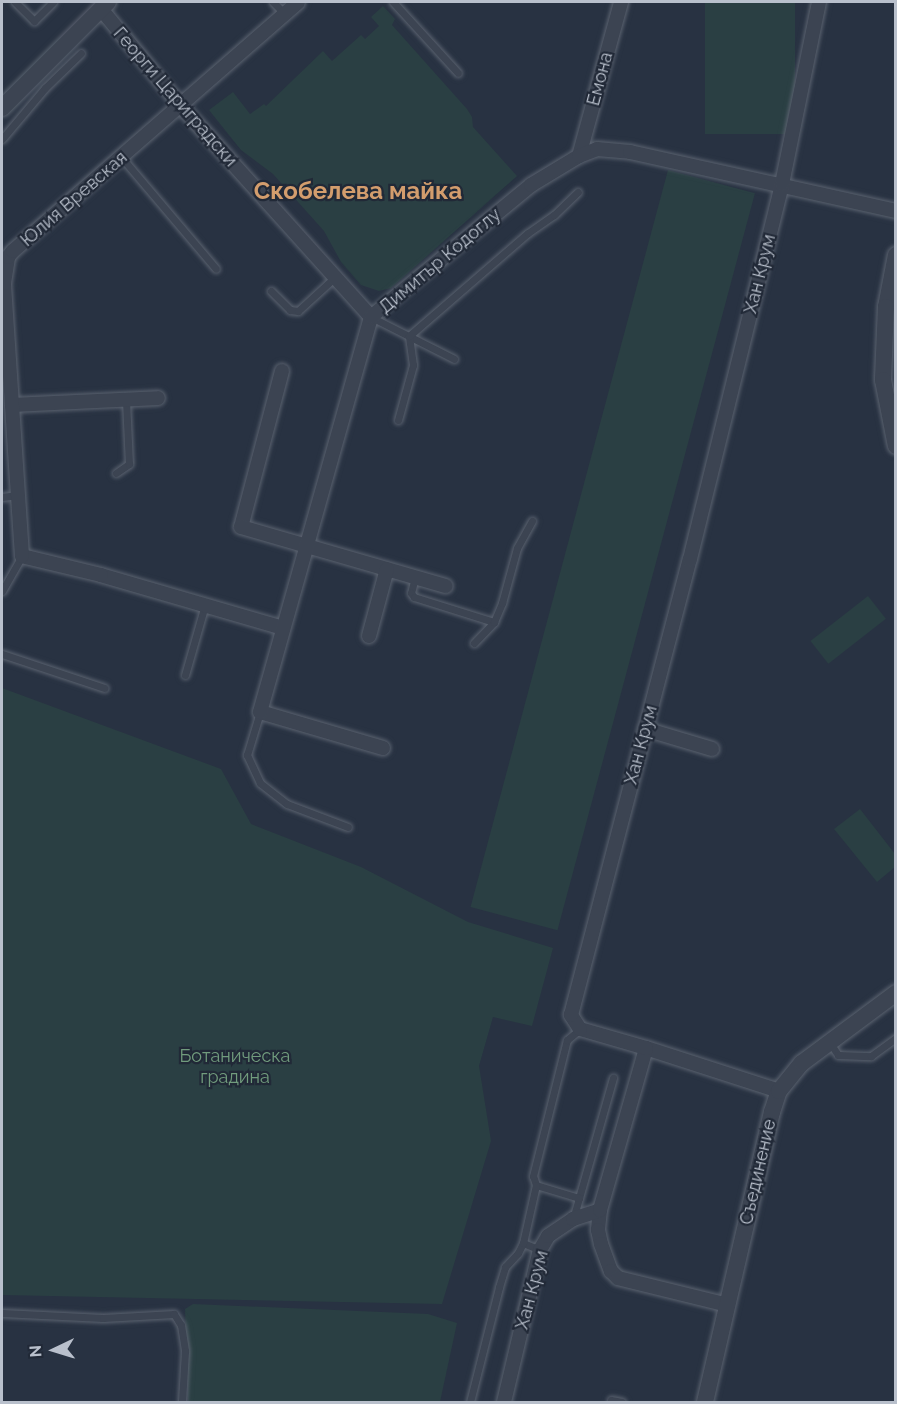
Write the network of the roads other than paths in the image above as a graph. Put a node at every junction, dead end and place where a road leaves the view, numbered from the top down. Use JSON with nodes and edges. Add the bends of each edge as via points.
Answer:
{"nodes":[{"id":1,"x":15,"y":2,"type":"edge"},
{"id":2,"x":53,"y":2,"type":"edge"},
{"id":3,"x":273,"y":2,"type":"edge"},
{"id":4,"x":298,"y":2,"type":"edge"},
{"id":5,"x":393,"y":2,"type":"edge"},
{"id":6,"x":621,"y":2,"type":"edge"},
{"id":7,"x":819,"y":2,"type":"edge"},
{"id":8,"x":101,"y":3,"type":"edge"},
{"id":9,"x":285,"y":14,"type":"junction"},
{"id":10,"x":81,"y":53,"type":"dead end"},
{"id":11,"x":458,"y":73,"type":"dead end"},
{"id":12,"x":40,"y":82,"type":"junction"},
{"id":13,"x":181,"y":106,"type":"junction"},
{"id":14,"x":2,"y":108,"type":"edge"},
{"id":15,"x":2,"y":139,"type":"edge"},
{"id":16,"x":579,"y":156,"type":"junction"},
{"id":17,"x":122,"y":158,"type":"junction"},
{"id":18,"x":782,"y":184,"type":"junction"},
{"id":19,"x":578,"y":192,"type":"dead end"},
{"id":20,"x":896,"y":211,"type":"edge"},
{"id":21,"x":5,"y":255,"type":"edge"},
{"id":22,"x":896,"y":255,"type":"edge"},
{"id":23,"x":216,"y":269,"type":"dead end"},
{"id":24,"x":334,"y":278,"type":"junction"},
{"id":25,"x":271,"y":291,"type":"dead end"},
{"id":26,"x":371,"y":317,"type":"junction"},
{"id":27,"x":409,"y":336,"type":"junction"},
{"id":28,"x":454,"y":359,"type":"dead end"},
{"id":29,"x":282,"y":371,"type":"dead end"},
{"id":30,"x":158,"y":398,"type":"dead end"},
{"id":31,"x":126,"y":400,"type":"junction"},
{"id":32,"x":12,"y":405,"type":"junction"},
{"id":33,"x":398,"y":420,"type":"dead end"},
{"id":34,"x":895,"y":440,"type":"edge"},
{"id":35,"x":116,"y":473,"type":"dead end"},
{"id":36,"x":18,"y":495,"type":"junction"},
{"id":37,"x":2,"y":497,"type":"edge"},
{"id":38,"x":531,"y":521,"type":"dead end"},
{"id":39,"x":306,"y":546,"type":"junction"},
{"id":40,"x":22,"y":556,"type":"junction"},
{"id":41,"x":387,"y":569,"type":"junction"},
{"id":42,"x":415,"y":578,"type":"junction"},
{"id":43,"x":446,"y":586,"type":"dead end"},
{"id":44,"x":2,"y":591,"type":"edge"},
{"id":45,"x":205,"y":605,"type":"junction"},
{"id":46,"x":494,"y":622,"type":"junction"},
{"id":47,"x":283,"y":628,"type":"junction"},
{"id":48,"x":369,"y":636,"type":"dead end"},
{"id":49,"x":474,"y":643,"type":"dead end"},
{"id":50,"x":2,"y":654,"type":"edge"},
{"id":51,"x":185,"y":675,"type":"dead end"},
{"id":52,"x":104,"y":688,"type":"dead end"},
{"id":53,"x":260,"y":712,"type":"junction"},
{"id":54,"x":645,"y":729,"type":"junction"},
{"id":55,"x":383,"y":748,"type":"dead end"},
{"id":56,"x":712,"y":748,"type":"dead end"},
{"id":57,"x":348,"y":827,"type":"dead end"},
{"id":58,"x":895,"y":994,"type":"edge"},
{"id":59,"x":580,"y":1029,"type":"junction"},
{"id":60,"x":896,"y":1038,"type":"edge"},
{"id":61,"x":830,"y":1043,"type":"junction"},
{"id":62,"x":646,"y":1048,"type":"junction"},
{"id":63,"x":613,"y":1078,"type":"dead end"},
{"id":64,"x":779,"y":1091,"type":"junction"},
{"id":65,"x":536,"y":1185,"type":"junction"},
{"id":66,"x":579,"y":1198,"type":"junction"},
{"id":67,"x":600,"y":1210,"type":"junction"},
{"id":68,"x":573,"y":1219,"type":"junction"},
{"id":69,"x":523,"y":1243,"type":"junction"},
{"id":70,"x":540,"y":1250,"type":"junction"},
{"id":71,"x":728,"y":1305,"type":"junction"},
{"id":72,"x":2,"y":1313,"type":"edge"},
{"id":73,"x":611,"y":1400,"type":"dead end"},
{"id":74,"x":182,"y":1402,"type":"edge"},
{"id":75,"x":470,"y":1402,"type":"edge"},
{"id":76,"x":504,"y":1402,"type":"edge"},
{"id":77,"x":622,"y":1402,"type":"edge"},
{"id":78,"x":704,"y":1402,"type":"edge"}],
"edges":[{"from":1,"to":2,"type":"lane","via":[[34,21]]},
{"from":3,"to":9,"type":"lane"},
{"from":4,"to":9,"type":"street","name":"Юлия Вревская"},
{"from":5,"to":11,"type":"lane"},
{"from":6,"to":16,"type":"street","name":"Емона"},
{"from":7,"to":18,"type":"street","name":"Хан Крум"},
{"from":8,"to":12,"type":"street"},
{"from":8,"to":13,"type":"street","name":"Георги Цариградски"},
{"from":9,"to":13,"type":"street","name":"Юлия Вревская"},
{"from":10,"to":12,"type":"lane"},
{"from":12,"to":14,"type":"street"},
{"from":12,"to":15,"type":"lane"},
{"from":13,"to":17,"type":"street","name":"Юлия Вревская"},
{"from":13,"to":24,"type":"street","name":"Георги Цариградски"},
{"from":16,"to":18,"type":"street","name":"Димитър Кодоглу","via":[[597,149],[630,152]]},
{"from":16,"to":26,"type":"street","name":"Димитър Кодоглу","via":[[529,187]]},
{"from":17,"to":21,"type":"street","name":"Юлия Вревская"},
{"from":17,"to":23,"type":"lane"},
{"from":18,"to":20,"type":"street","name":"Димитър Кодоглу"},
{"from":18,"to":54,"type":"street","name":"Хан Крум"},
{"from":19,"to":27,"type":"lane"},
{"from":21,"to":32,"type":"street","name":"Юлия Вревская"},
{"from":22,"to":34,"type":"street","via":[[886,307],[883,380]]},
{"from":24,"to":25,"type":"lane","via":[[298,311],[290,310]]},
{"from":24,"to":26,"type":"street","name":"Георги Цариградски"},
{"from":26,"to":27,"type":"lane"},
{"from":26,"to":39,"type":"street","name":"Димитър Кодоглу"},
{"from":27,"to":28,"type":"lane"},
{"from":27,"to":33,"type":"lane","via":[[413,365]]},
{"from":29,"to":39,"type":"street","via":[[240,524]]},
{"from":30,"to":31,"type":"street"},
{"from":31,"to":32,"type":"street"},
{"from":31,"to":35,"type":"lane","via":[[129,464]]},
{"from":32,"to":36,"type":"street","name":"Юлия Вревская"},
{"from":36,"to":37,"type":"lane"},
{"from":36,"to":40,"type":"street","name":"Юлия Вревская"},
{"from":38,"to":46,"type":"lane","via":[[517,548]]},
{"from":39,"to":41,"type":"street"},
{"from":39,"to":47,"type":"street","name":"Димитър Кодоглу"},
{"from":40,"to":44,"type":"lane"},
{"from":40,"to":45,"type":"street"},
{"from":41,"to":42,"type":"street"},
{"from":41,"to":48,"type":"street"},
{"from":42,"to":43,"type":"street"},
{"from":42,"to":46,"type":"lane","via":[[411,594],[414,597]]},
{"from":45,"to":47,"type":"street"},
{"from":45,"to":51,"type":"lane"},
{"from":46,"to":49,"type":"lane"},
{"from":47,"to":53,"type":"street","name":"Димитър Кодоглу"},
{"from":50,"to":52,"type":"lane"},
{"from":53,"to":55,"type":"street"},
{"from":53,"to":57,"type":"lane","via":[[247,755],[260,783],[287,804]]},
{"from":54,"to":56,"type":"street"},
{"from":54,"to":59,"type":"street","name":"Хан Крум","via":[[571,1014]]},
{"from":58,"to":61,"type":"street","name":"Съединение"},
{"from":59,"to":62,"type":"street"},
{"from":59,"to":65,"type":"lane","via":[[567,1040],[533,1176]]},
{"from":60,"to":61,"type":"lane","via":[[871,1056],[838,1055]]},
{"from":61,"to":64,"type":"street","name":"Съединение","via":[[802,1063]]},
{"from":62,"to":64,"type":"street"},
{"from":62,"to":67,"type":"street"},
{"from":63,"to":66,"type":"lane"},
{"from":64,"to":71,"type":"street","name":"Съединение"},
{"from":65,"to":66,"type":"lane"},
{"from":65,"to":69,"type":"lane"},
{"from":66,"to":68,"type":"lane"},
{"from":67,"to":68,"type":"street","name":"Хан Крум"},
{"from":67,"to":71,"type":"street","via":[[601,1244],[611,1271],[618,1278]]},
{"from":68,"to":70,"type":"street","name":"Хан Крум","via":[[548,1236]]},
{"from":69,"to":70,"type":"lane"},
{"from":69,"to":75,"type":"lane","via":[[505,1267]]},
{"from":70,"to":76,"type":"street","name":"Хан Крум"},
{"from":71,"to":78,"type":"street","name":"Съединение"},
{"from":72,"to":74,"type":"lane","via":[[103,1318],[174,1314],[181,1325],[184,1351]]},
{"from":73,"to":77,"type":"lane"}]}
